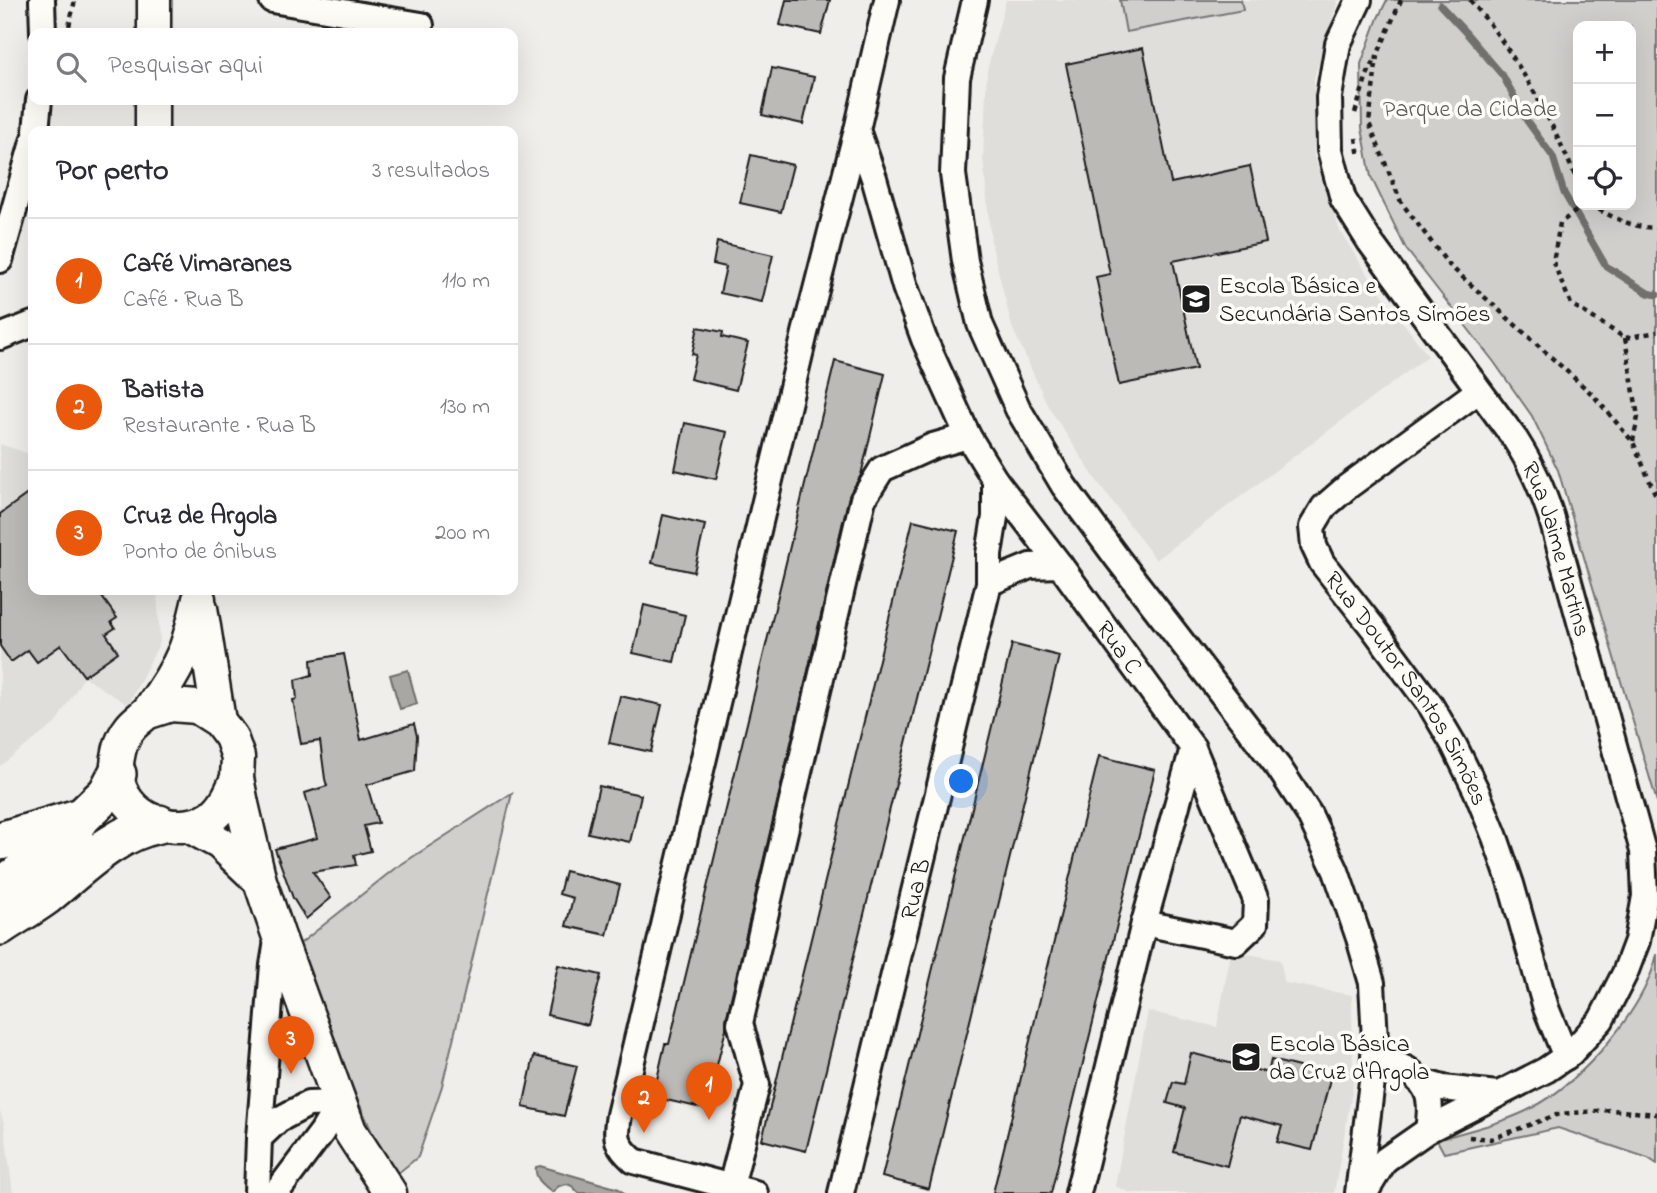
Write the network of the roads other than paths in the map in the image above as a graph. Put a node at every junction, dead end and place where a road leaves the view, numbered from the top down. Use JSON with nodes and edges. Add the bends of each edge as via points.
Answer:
{"nodes":[{"id":1,"x":42,"y":0,"type":"edge"},
{"id":2,"x":154,"y":0,"type":"edge"},
{"id":3,"x":272,"y":0,"type":"edge"},
{"id":4,"x":887,"y":0,"type":"edge"},
{"id":5,"x":975,"y":0,"type":"edge"},
{"id":6,"x":1359,"y":0,"type":"edge"},
{"id":7,"x":421,"y":25,"type":"dead end"},
{"id":8,"x":43,"y":28,"type":"edge"},
{"id":9,"x":153,"y":28,"type":"edge"},
{"id":10,"x":39,"y":105,"type":"edge"},
{"id":11,"x":152,"y":105,"type":"edge"},
{"id":12,"x":36,"y":126,"type":"edge"},
{"id":13,"x":152,"y":126,"type":"edge"},
{"id":14,"x":857,"y":130,"type":"junction"},
{"id":15,"x":28,"y":160,"type":"edge"},
{"id":16,"x":0,"y":260,"type":"edge"},
{"id":17,"x":28,"y":326,"type":"edge"},
{"id":18,"x":0,"y":337,"type":"edge"},
{"id":19,"x":1478,"y":391,"type":"junction"},
{"id":20,"x":968,"y":436,"type":"junction"},
{"id":21,"x":995,"y":480,"type":"junction"},
{"id":22,"x":1060,"y":565,"type":"junction"},
{"id":23,"x":989,"y":583,"type":"junction"},
{"id":24,"x":198,"y":595,"type":"edge"},
{"id":25,"x":198,"y":595,"type":"edge"},
{"id":26,"x":146,"y":713,"type":"junction"},
{"id":27,"x":219,"y":721,"type":"junction"},
{"id":28,"x":1193,"y":748,"type":"junction"},
{"id":29,"x":117,"y":774,"type":"junction"},
{"id":30,"x":237,"y":778,"type":"junction"},
{"id":31,"x":82,"y":817,"type":"junction"},
{"id":32,"x":174,"y":825,"type":"junction"},
{"id":33,"x":0,"y":841,"type":"edge"},
{"id":34,"x":260,"y":881,"type":"junction"},
{"id":35,"x":0,"y":888,"type":"edge"},
{"id":36,"x":43,"y":898,"type":"junction"},
{"id":37,"x":1144,"y":923,"type":"junction"},
{"id":38,"x":0,"y":926,"type":"edge"},
{"id":39,"x":278,"y":934,"type":"junction"},
{"id":40,"x":0,"y":942,"type":"edge"},
{"id":41,"x":1566,"y":1057,"type":"junction"},
{"id":42,"x":1384,"y":1068,"type":"junction"},
{"id":43,"x":1419,"y":1081,"type":"junction"},
{"id":44,"x":1497,"y":1094,"type":"junction"},
{"id":45,"x":339,"y":1103,"type":"junction"},
{"id":46,"x":1367,"y":1124,"type":"junction"},
{"id":47,"x":1428,"y":1130,"type":"junction"},
{"id":48,"x":259,"y":1138,"type":"junction"},
{"id":49,"x":1403,"y":1148,"type":"junction"},
{"id":50,"x":731,"y":1186,"type":"junction"},
{"id":51,"x":257,"y":1193,"type":"edge"},
{"id":52,"x":276,"y":1193,"type":"edge"},
{"id":53,"x":390,"y":1193,"type":"edge"},
{"id":54,"x":755,"y":1193,"type":"edge"},
{"id":55,"x":841,"y":1193,"type":"edge"},
{"id":56,"x":1078,"y":1193,"type":"edge"},
{"id":57,"x":1358,"y":1193,"type":"edge"},
{"id":58,"x":1365,"y":1193,"type":"edge"}],
"edges":[{"from":1,"to":8,"type":"street"},
{"from":2,"to":9,"type":"main road"},
{"from":3,"to":7,"type":"street"},
{"from":4,"to":14,"type":"street"},
{"from":5,"to":42,"type":"street","via":[[957,78],[953,174],[965,261],[980,324],[1018,409],[1064,486],[1309,814],[1336,871],[1359,938],[1372,983],[1375,1040]]},
{"from":6,"to":19,"type":"street","name":"Rua Jaime Martins","via":[[1338,44],[1329,97],[1330,150],[1343,199]]},
{"from":10,"to":12,"type":"street"},
{"from":11,"to":13,"type":"main road"},
{"from":14,"to":20,"type":"street","name":"Rua C","via":[[909,300]]},
{"from":14,"to":50,"type":"street","via":[[616,1135],[634,1161]]},
{"from":15,"to":16,"type":"street"},
{"from":17,"to":18,"type":"street"},
{"from":19,"to":41,"type":"street","name":"Rua Jaime Martins","via":[[1515,439],[1541,485],[1643,851],[1645,896],[1633,952],[1601,1020]]},
{"from":19,"to":41,"type":"street","name":"Rua Doutor Santos Simões","via":[[1324,507],[1312,527],[1314,546],[1322,563],[1431,706],[1460,756],[1495,837],[1546,1008]]},
{"from":20,"to":21,"type":"street","name":"Rua C"},
{"from":20,"to":50,"type":"street","via":[[882,469],[863,499],[740,1023],[757,1085]]},
{"from":21,"to":22,"type":"street","name":"Rua C"},
{"from":21,"to":23,"type":"street","name":"Rua B"},
{"from":22,"to":23,"type":"street","via":[[1030,566]]},
{"from":22,"to":28,"type":"street","name":"Rua C"},
{"from":23,"to":55,"type":"street","name":"Rua B"},
{"from":24,"to":26,"type":"main road","via":[[185,651]]},
{"from":25,"to":27,"type":"main road"},
{"from":26,"to":27,"type":"main road","via":[[171,705],[197,707]]},
{"from":26,"to":29,"type":"main road","via":[[129,729],[118,751]]},
{"from":27,"to":30,"type":"main road","via":[[238,757]]},
{"from":28,"to":37,"type":"street"},
{"from":28,"to":37,"type":"street","name":"Rua C","via":[[1256,900],[1255,925],[1236,942]]},
{"from":29,"to":31,"type":"highway","via":[[107,793]]},
{"from":29,"to":32,"type":"main road","via":[[131,805],[144,816]]},
{"from":30,"to":32,"type":"main road","via":[[228,799],[211,817]]},
{"from":30,"to":34,"type":"main road"},
{"from":31,"to":33,"type":"highway"},
{"from":31,"to":35,"type":"highway","via":[[68,836]]},
{"from":32,"to":34,"type":"main road","via":[[220,843]]},
{"from":32,"to":36,"type":"highway","via":[[141,827],[109,844]]},
{"from":34,"to":39,"type":"main road"},
{"from":36,"to":38,"type":"highway"},
{"from":36,"to":40,"type":"highway"},
{"from":37,"to":56,"type":"street"},
{"from":39,"to":45,"type":"main road"},
{"from":39,"to":48,"type":"street"},
{"from":41,"to":44,"type":"street","name":"Rua Jaime Martins"},
{"from":42,"to":43,"type":"street","via":[[1408,1070]]},
{"from":42,"to":46,"type":"street"},
{"from":43,"to":44,"type":"street"},
{"from":43,"to":47,"type":"street","via":[[1431,1098]]},
{"from":44,"to":47,"type":"street","name":"Rua Jaime Martins"},
{"from":45,"to":48,"type":"street","via":[[308,1104],[278,1120]]},
{"from":45,"to":52,"type":"street"},
{"from":45,"to":53,"type":"main road","via":[[349,1131]]},
{"from":46,"to":49,"type":"street","via":[[1385,1142]]},
{"from":46,"to":57,"type":"street"},
{"from":47,"to":49,"type":"street"},
{"from":48,"to":51,"type":"street"},
{"from":49,"to":58,"type":"street","via":[[1385,1160]]},
{"from":50,"to":54,"type":"street"}]}
